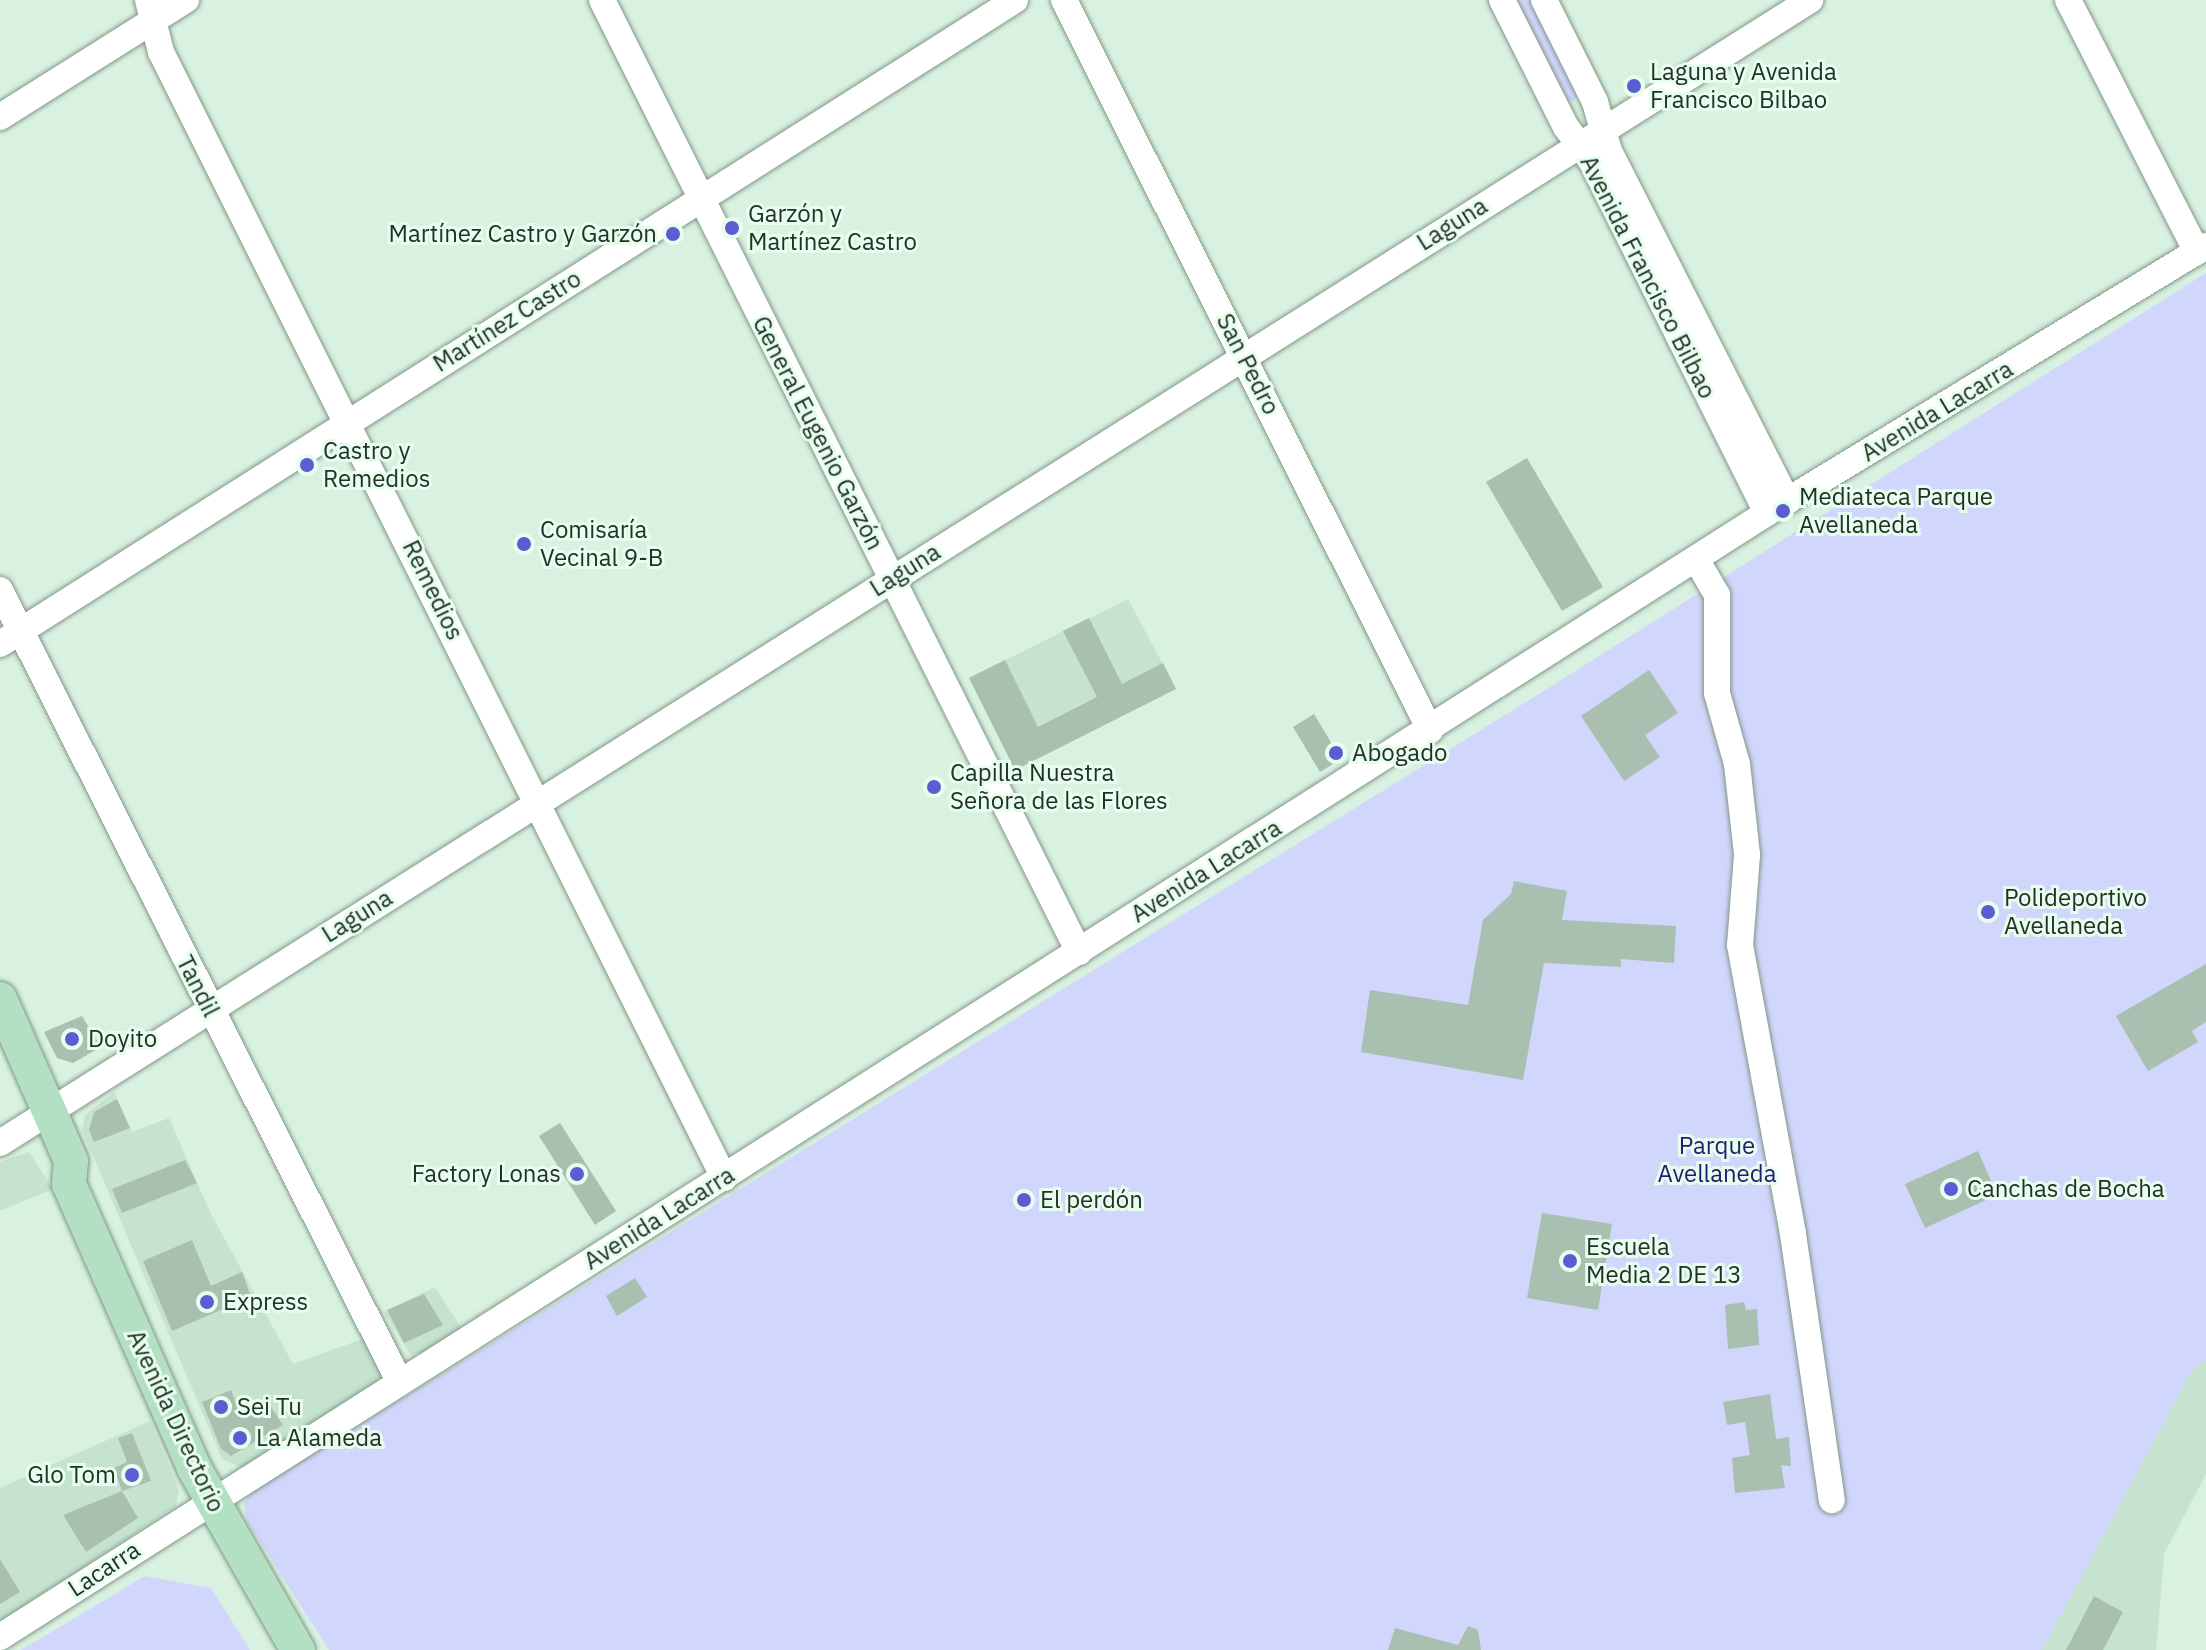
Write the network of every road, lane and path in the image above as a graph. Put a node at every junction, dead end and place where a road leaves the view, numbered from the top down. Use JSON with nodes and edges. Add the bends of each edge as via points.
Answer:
{"nodes":[{"id":1,"x":186,"y":0,"type":"edge"},
{"id":2,"x":602,"y":0,"type":"edge"},
{"id":3,"x":1015,"y":0,"type":"edge"},
{"id":4,"x":1064,"y":0,"type":"edge"},
{"id":5,"x":1502,"y":0,"type":"edge"},
{"id":6,"x":1544,"y":0,"type":"edge"},
{"id":7,"x":1810,"y":0,"type":"edge"},
{"id":8,"x":2068,"y":0,"type":"edge"},
{"id":9,"x":150,"y":10,"type":"edge"},
{"id":10,"x":0,"y":117,"type":"edge"},
{"id":11,"x":1603,"y":130,"type":"junction"},
{"id":12,"x":1579,"y":145,"type":"junction"},
{"id":13,"x":700,"y":197,"type":"junction"},
{"id":14,"x":2201,"y":249,"type":"edge"},
{"id":15,"x":1244,"y":356,"type":"junction"},
{"id":16,"x":349,"y":421,"type":"junction"},
{"id":17,"x":1777,"y":507,"type":"junction"},
{"id":18,"x":1696,"y":559,"type":"junction"},
{"id":19,"x":891,"y":579,"type":"junction"},
{"id":20,"x":0,"y":590,"type":"edge"},
{"id":21,"x":10,"y":637,"type":"edge"},
{"id":22,"x":1430,"y":730,"type":"junction"},
{"id":23,"x":537,"y":801,"type":"junction"},
{"id":24,"x":1079,"y":952,"type":"junction"},
{"id":25,"x":0,"y":999,"type":"edge"},
{"id":26,"x":210,"y":1010,"type":"junction"},
{"id":27,"x":0,"y":1053,"type":"edge"},
{"id":28,"x":40,"y":1118,"type":"junction"},
{"id":29,"x":0,"y":1143,"type":"edge"},
{"id":30,"x":724,"y":1178,"type":"junction"},
{"id":31,"x":399,"y":1381,"type":"junction"},
{"id":32,"x":209,"y":1500,"type":"junction"},
{"id":33,"x":1832,"y":1500,"type":"dead end"},
{"id":34,"x":0,"y":1637,"type":"edge"},
{"id":35,"x":298,"y":1650,"type":"edge"}],
"edges":[{"from":1,"to":9,"type":"street"},
{"from":2,"to":13,"type":"street","name":"General Eugenio Garzón"},
{"from":3,"to":13,"type":"street","name":"Martínez Castro"},
{"from":4,"to":15,"type":"street","name":"San Pedro"},
{"from":5,"to":12,"type":"street","name":"Avenida Francisco Bilbao"},
{"from":6,"to":11,"type":"street","name":"Avenida Francisco Bilbao","via":[[1595,102]]},
{"from":7,"to":11,"type":"street","name":"Laguna"},
{"from":8,"to":14,"type":"street"},
{"from":9,"to":10,"type":"street"},
{"from":9,"to":16,"type":"street","name":"Remedios","via":[[161,52]]},
{"from":11,"to":12,"type":"street","name":"Laguna"},
{"from":11,"to":17,"type":"street","name":"Avenida Francisco Bilbao"},
{"from":12,"to":15,"type":"street","name":"Laguna"},
{"from":12,"to":17,"type":"street","name":"Avenida Francisco Bilbao"},
{"from":13,"to":16,"type":"street","name":"Martínez Castro"},
{"from":13,"to":19,"type":"street","name":"General Eugenio Garzón"},
{"from":14,"to":17,"type":"street","name":"Avenida Lacarra"},
{"from":15,"to":19,"type":"street","name":"Laguna"},
{"from":15,"to":22,"type":"street","name":"San Pedro"},
{"from":16,"to":21,"type":"street","name":"Martínez Castro"},
{"from":16,"to":23,"type":"street","name":"Remedios"},
{"from":17,"to":18,"type":"street","name":"Avenida Lacarra"},
{"from":18,"to":22,"type":"street","name":"Avenida Lacarra"},
{"from":18,"to":33,"type":"street","via":[[1717,595],[1717,693],[1737,764],[1747,855],[1740,945],[1793,1234]]},
{"from":19,"to":23,"type":"street","name":"Laguna"},
{"from":19,"to":24,"type":"street","name":"General Eugenio Garzón"},
{"from":20,"to":21,"type":"street","name":"Tandil"},
{"from":21,"to":26,"type":"street","name":"Tandil"},
{"from":22,"to":24,"type":"street","name":"Avenida Lacarra"},
{"from":23,"to":26,"type":"street","name":"Laguna"},
{"from":23,"to":30,"type":"street","name":"Remedios"},
{"from":24,"to":30,"type":"street","name":"Avenida Lacarra"},
{"from":25,"to":28,"type":"main road","name":"Avenida Directorio"},
{"from":26,"to":28,"type":"street","name":"Laguna"},
{"from":26,"to":31,"type":"street","name":"Tandil"},
{"from":27,"to":28,"type":"main road","name":"Avenida Directorio"},
{"from":28,"to":29,"type":"street","name":"Laguna"},
{"from":28,"to":32,"type":"main road","name":"Avenida Directorio","via":[[50,1170],[69,1184]]},
{"from":30,"to":31,"type":"street","name":"Avenida Lacarra"},
{"from":31,"to":32,"type":"street","name":"Avenida Lacarra"},
{"from":32,"to":34,"type":"street","name":"Lacarra"},
{"from":32,"to":35,"type":"main road","name":"Avenida Directorio"}]}
